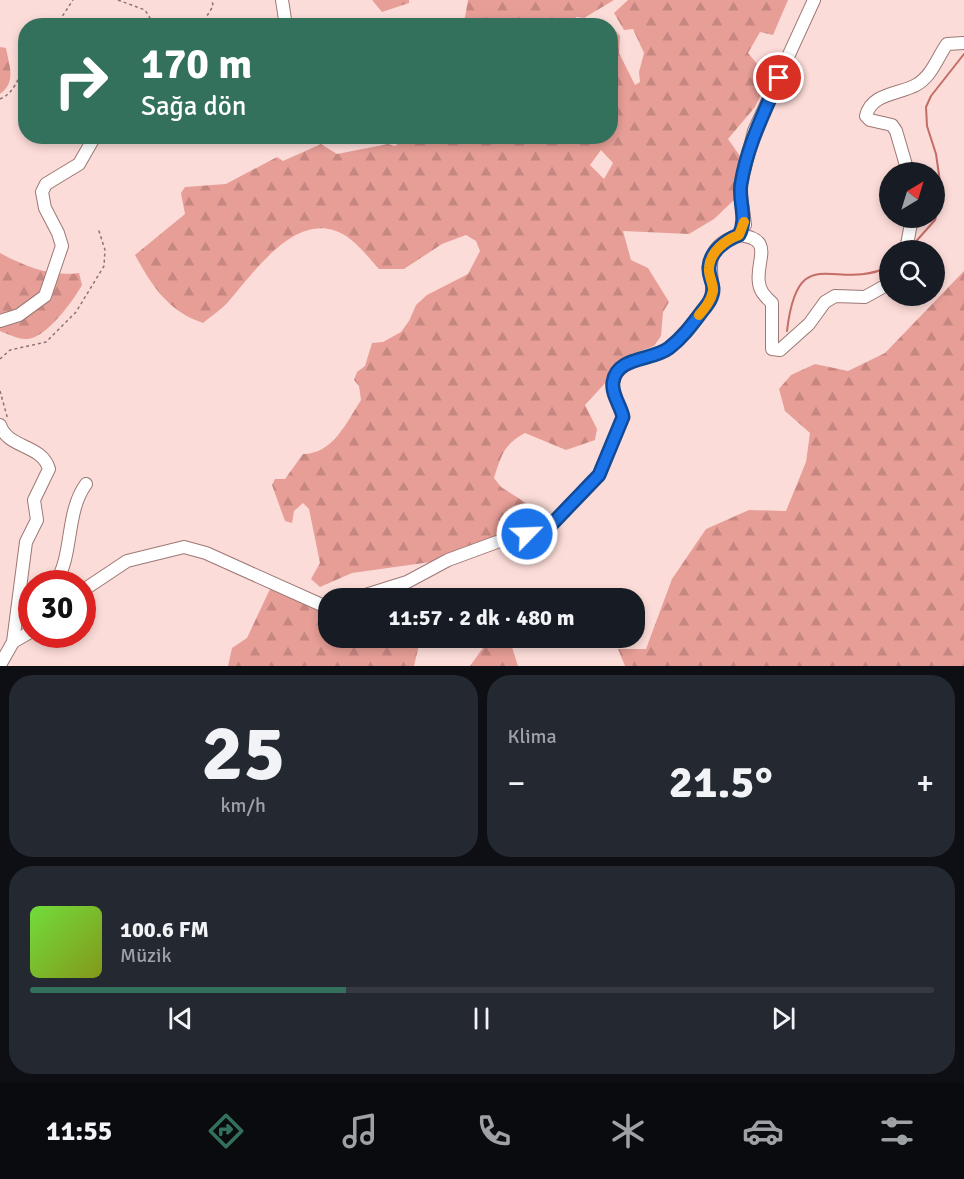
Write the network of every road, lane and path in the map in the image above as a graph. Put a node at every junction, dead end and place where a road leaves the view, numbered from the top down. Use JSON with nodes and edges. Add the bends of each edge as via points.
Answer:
{"nodes":[{"id":1,"x":73,"y":0,"type":"edge"},
{"id":2,"x":118,"y":0,"type":"edge"},
{"id":3,"x":213,"y":0,"type":"edge"},
{"id":4,"x":282,"y":0,"type":"edge"},
{"id":5,"x":814,"y":0,"type":"edge"},
{"id":6,"x":61,"y":18,"type":"edge"},
{"id":7,"x":150,"y":18,"type":"edge"},
{"id":8,"x":207,"y":18,"type":"edge"},
{"id":9,"x":285,"y":18,"type":"edge"},
{"id":10,"x":964,"y":43,"type":"edge"},
{"id":11,"x":18,"y":79,"type":"edge"},
{"id":12,"x":0,"y":99,"type":"edge"},
{"id":13,"x":90,"y":144,"type":"edge"},
{"id":14,"x":905,"y":162,"type":"edge"},
{"id":15,"x":98,"y":228,"type":"dead end"},
{"id":16,"x":739,"y":235,"type":"junction"},
{"id":17,"x":879,"y":289,"type":"edge"},
{"id":18,"x":0,"y":321,"type":"edge"},
{"id":19,"x":0,"y":359,"type":"edge"},
{"id":20,"x":0,"y":391,"type":"edge"},
{"id":21,"x":4,"y":424,"type":"edge"},
{"id":22,"x":86,"y":484,"type":"dead end"},
{"id":23,"x":59,"y":570,"type":"edge"},
{"id":24,"x":96,"y":582,"type":"edge"},
{"id":25,"x":388,"y":588,"type":"edge"},
{"id":26,"x":318,"y":603,"type":"edge"},
{"id":27,"x":18,"y":639,"type":"edge"},
{"id":28,"x":13,"y":642,"type":"junction"},
{"id":29,"x":0,"y":664,"type":"edge"}],
"edges":[{"from":1,"to":6,"type":"path"},
{"from":2,"to":7,"type":"path","via":[[145,10]]},
{"from":3,"to":8,"type":"path"},
{"from":4,"to":9,"type":"street"},
{"from":5,"to":16,"type":"street","via":[[754,131],[740,187],[744,225]]},
{"from":10,"to":14,"type":"street","via":[[947,44],[924,79],[904,91],[889,93],[867,111],[870,120],[892,125]]},
{"from":11,"to":12,"type":"path","via":[[8,96]]},
{"from":13,"to":18,"type":"street","via":[[79,164],[46,184],[42,192],[62,246],[45,296],[19,315]]},
{"from":15,"to":19,"type":"path","via":[[105,250],[104,266],[76,312],[46,342],[10,350]]},
{"from":16,"to":17,"type":"street","via":[[751,236],[762,252],[758,282],[772,303],[772,349],[780,350],[789,344],[825,302],[835,296],[865,297]]},
{"from":16,"to":25,"type":"street","via":[[730,238],[712,256],[710,301],[682,336],[668,350],[623,365],[616,374],[612,383],[623,417],[606,461],[599,475],[551,525],[448,560]]},
{"from":20,"to":21,"type":"path"},
{"from":21,"to":28,"type":"street","via":[[9,439],[44,457],[49,469],[34,500],[37,520],[26,542]]},
{"from":22,"to":23,"type":"street","via":[[76,498]]},
{"from":24,"to":26,"type":"street","via":[[127,561],[184,547]]},
{"from":27,"to":28,"type":"street"},
{"from":28,"to":29,"type":"street"}]}
